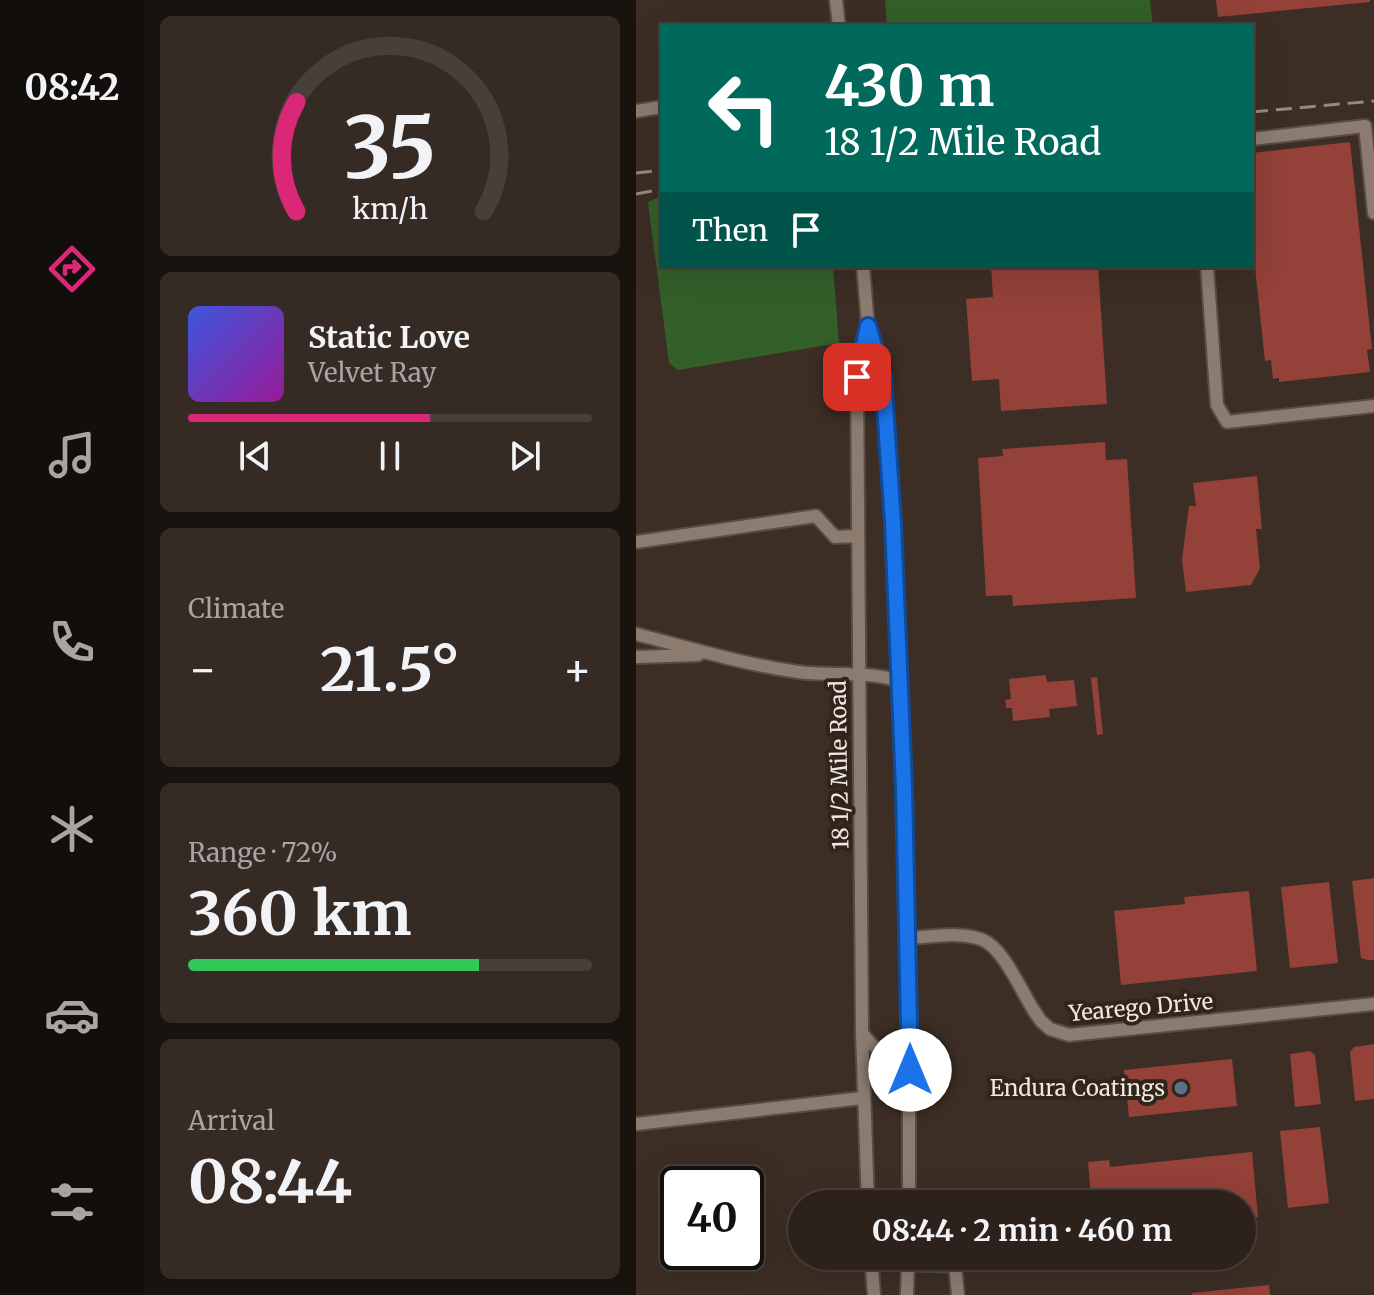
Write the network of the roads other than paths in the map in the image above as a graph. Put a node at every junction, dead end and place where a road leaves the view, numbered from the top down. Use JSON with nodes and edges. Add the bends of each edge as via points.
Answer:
{"nodes":[{"id":1,"x":836,"y":0,"type":"edge"},
{"id":2,"x":839,"y":24,"type":"edge"},
{"id":3,"x":660,"y":107,"type":"edge"},
{"id":4,"x":636,"y":111,"type":"edge"},
{"id":5,"x":1254,"y":139,"type":"edge"},
{"id":6,"x":1374,"y":213,"type":"edge"},
{"id":7,"x":863,"y":268,"type":"edge"},
{"id":8,"x":1207,"y":268,"type":"edge"},
{"id":9,"x":868,"y":326,"type":"junction"},
{"id":10,"x":1374,"y":406,"type":"edge"},
{"id":11,"x":858,"y":536,"type":"junction"},
{"id":12,"x":636,"y":542,"type":"edge"},
{"id":13,"x":636,"y":634,"type":"edge"},
{"id":14,"x":710,"y":655,"type":"junction"},
{"id":15,"x":636,"y":657,"type":"edge"},
{"id":16,"x":858,"y":677,"type":"junction"},
{"id":17,"x":900,"y":682,"type":"junction"},
{"id":18,"x":909,"y":938,"type":"junction"},
{"id":19,"x":1374,"y":1004,"type":"edge"},
{"id":20,"x":862,"y":1033,"type":"junction"},
{"id":21,"x":910,"y":1049,"type":"junction"},
{"id":22,"x":863,"y":1098,"type":"junction"},
{"id":23,"x":636,"y":1124,"type":"edge"},
{"id":24,"x":867,"y":1190,"type":"edge"},
{"id":25,"x":909,"y":1190,"type":"edge"},
{"id":26,"x":872,"y":1270,"type":"edge"},
{"id":27,"x":908,"y":1270,"type":"edge"},
{"id":28,"x":955,"y":1270,"type":"edge"},
{"id":29,"x":872,"y":1274,"type":"junction"},
{"id":30,"x":867,"y":1295,"type":"edge"},
{"id":31,"x":874,"y":1295,"type":"edge"},
{"id":32,"x":907,"y":1295,"type":"edge"},
{"id":33,"x":958,"y":1295,"type":"edge"}],
"edges":[{"from":1,"to":2,"type":"street"},
{"from":3,"to":4,"type":"street"},
{"from":5,"to":6,"type":"street","via":[[1365,126]]},
{"from":7,"to":9,"type":"street","name":"18 1/2 Mile Road"},
{"from":8,"to":10,"type":"street","via":[[1217,405],[1227,422]]},
{"from":9,"to":11,"type":"street","name":"18 1/2 Mile Road","via":[[857,377]]},
{"from":9,"to":17,"type":"street","name":"18 1/2 Mile Road","via":[[883,376]]},
{"from":11,"to":12,"type":"street","via":[[835,537],[816,516]]},
{"from":11,"to":16,"type":"street","name":"18 1/2 Mile Road"},
{"from":13,"to":14,"type":"street"},
{"from":14,"to":15,"type":"street"},
{"from":14,"to":16,"type":"street","via":[[795,672]]},
{"from":16,"to":17,"type":"street","via":[[882,675]]},
{"from":16,"to":20,"type":"street","name":"18 1/2 Mile Road"},
{"from":17,"to":18,"type":"street","name":"18 1/2 Mile Road"},
{"from":18,"to":19,"type":"street","name":"Yearego Drive","via":[[983,940],[1002,958],[1041,1021],[1069,1035]]},
{"from":18,"to":21,"type":"street","name":"18 1/2 Mile Road"},
{"from":20,"to":21,"type":"street","via":[[884,1053]]},
{"from":20,"to":22,"type":"street","name":"18 1/2 Mile Road"},
{"from":21,"to":25,"type":"street","name":"18 1/2 Mile Road"},
{"from":22,"to":23,"type":"street"},
{"from":22,"to":24,"type":"street","name":"18 1/2 Mile Road"},
{"from":26,"to":29,"type":"street"},
{"from":27,"to":32,"type":"street"},
{"from":28,"to":33,"type":"street"},
{"from":29,"to":30,"type":"street"},
{"from":29,"to":31,"type":"street"}]}
